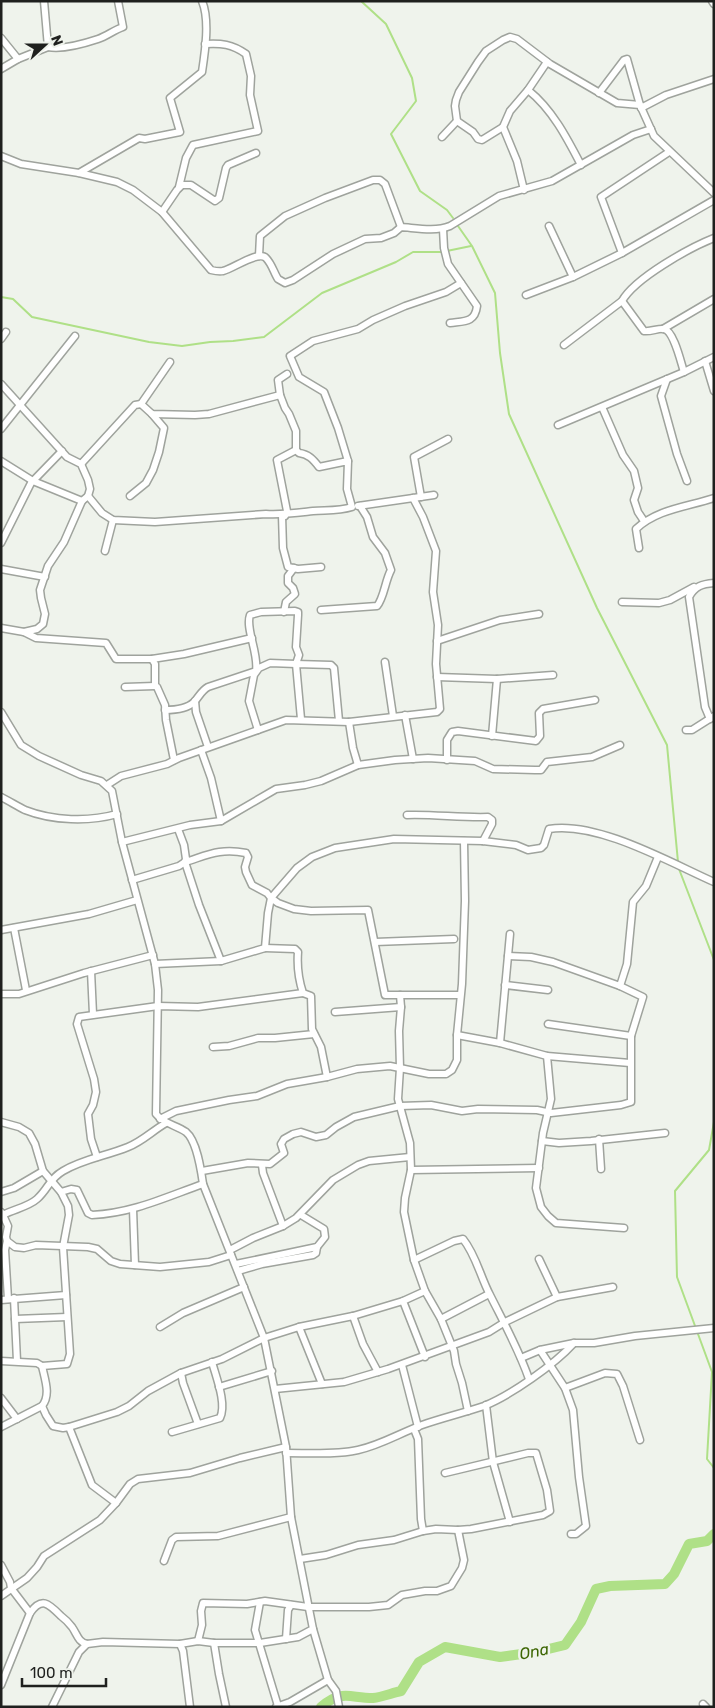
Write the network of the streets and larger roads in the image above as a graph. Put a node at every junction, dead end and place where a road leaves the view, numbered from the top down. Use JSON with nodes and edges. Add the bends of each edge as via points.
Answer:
{"nodes":[{"id":1,"x":44,"y":1,"type":"edge"},
{"id":2,"x":118,"y":1,"type":"edge"},
{"id":3,"x":202,"y":1,"type":"edge"},
{"id":4,"x":1,"y":38,"type":"edge"},
{"id":5,"x":204,"y":44,"type":"junction"},
{"id":6,"x":48,"y":47,"type":"junction"},
{"id":7,"x":18,"y":60,"type":"junction"},
{"id":8,"x":548,"y":62,"type":"junction"},
{"id":9,"x":1,"y":70,"type":"edge"},
{"id":10,"x":714,"y":78,"type":"edge"},
{"id":11,"x":528,"y":90,"type":"junction"},
{"id":12,"x":599,"y":93,"type":"junction"},
{"id":13,"x":640,"y":107,"type":"junction"},
{"id":14,"x":457,"y":121,"type":"junction"},
{"id":15,"x":502,"y":127,"type":"junction"},
{"id":16,"x":650,"y":129,"type":"junction"},
{"id":17,"x":442,"y":137,"type":"dead end"},
{"id":18,"x":670,"y":152,"type":"junction"},
{"id":19,"x":256,"y":154,"type":"dead end"},
{"id":20,"x":1,"y":156,"type":"edge"},
{"id":21,"x":581,"y":165,"type":"junction"},
{"id":22,"x":79,"y":173,"type":"junction"},
{"id":23,"x":179,"y":187,"type":"junction"},
{"id":24,"x":524,"y":190,"type":"junction"},
{"id":25,"x":714,"y":193,"type":"edge"},
{"id":26,"x":714,"y":200,"type":"edge"},
{"id":27,"x":162,"y":212,"type":"junction"},
{"id":28,"x":549,"y":226,"type":"dead end"},
{"id":29,"x":401,"y":227,"type":"junction"},
{"id":30,"x":443,"y":229,"type":"junction"},
{"id":31,"x":714,"y":238,"type":"edge"},
{"id":32,"x":622,"y":253,"type":"junction"},
{"id":33,"x":258,"y":256,"type":"junction"},
{"id":34,"x":573,"y":277,"type":"junction"},
{"id":35,"x":461,"y":283,"type":"junction"},
{"id":36,"x":526,"y":295,"type":"dead end"},
{"id":37,"x":714,"y":300,"type":"edge"},
{"id":38,"x":622,"y":301,"type":"junction"},
{"id":39,"x":450,"y":324,"type":"dead end"},
{"id":40,"x":663,"y":329,"type":"junction"},
{"id":41,"x":6,"y":332,"type":"dead end"},
{"id":42,"x":75,"y":336,"type":"dead end"},
{"id":43,"x":1,"y":338,"type":"edge"},
{"id":44,"x":564,"y":345,"type":"dead end"},
{"id":45,"x":714,"y":357,"type":"edge"},
{"id":46,"x":705,"y":361,"type":"junction"},
{"id":47,"x":170,"y":362,"type":"dead end"},
{"id":48,"x":684,"y":372,"type":"junction"},
{"id":49,"x":287,"y":374,"type":"dead end"},
{"id":50,"x":667,"y":380,"type":"junction"},
{"id":51,"x":1,"y":384,"type":"edge"},
{"id":52,"x":714,"y":391,"type":"edge"},
{"id":53,"x":280,"y":395,"type":"junction"},
{"id":54,"x":141,"y":404,"type":"junction"},
{"id":55,"x":21,"y":405,"type":"junction"},
{"id":56,"x":602,"y":407,"type":"junction"},
{"id":57,"x":152,"y":414,"type":"junction"},
{"id":58,"x":558,"y":425,"type":"dead end"},
{"id":59,"x":1,"y":429,"type":"edge"},
{"id":60,"x":448,"y":438,"type":"dead end"},
{"id":61,"x":296,"y":450,"type":"junction"},
{"id":62,"x":62,"y":451,"type":"junction"},
{"id":63,"x":1,"y":461,"type":"edge"},
{"id":64,"x":348,"y":461,"type":"junction"},
{"id":65,"x":81,"y":464,"type":"junction"},
{"id":66,"x":33,"y":480,"type":"junction"},
{"id":67,"x":687,"y":481,"type":"dead end"},
{"id":68,"x":434,"y":495,"type":"dead end"},
{"id":69,"x":88,"y":496,"type":"junction"},
{"id":70,"x":130,"y":496,"type":"dead end"},
{"id":71,"x":421,"y":497,"type":"junction"},
{"id":72,"x":413,"y":498,"type":"junction"},
{"id":73,"x":714,"y":498,"type":"edge"},
{"id":74,"x":82,"y":501,"type":"junction"},
{"id":75,"x":360,"y":506,"type":"junction"},
{"id":76,"x":352,"y":507,"type":"junction"},
{"id":77,"x":283,"y":515,"type":"junction"},
{"id":78,"x":112,"y":520,"type":"junction"},
{"id":79,"x":644,"y":521,"type":"junction"},
{"id":80,"x":1,"y":542,"type":"edge"},
{"id":81,"x":639,"y":548,"type":"dead end"},
{"id":82,"x":105,"y":551,"type":"dead end"},
{"id":83,"x":320,"y":567,"type":"dead end"},
{"id":84,"x":294,"y":568,"type":"junction"},
{"id":85,"x":1,"y":569,"type":"edge"},
{"id":86,"x":45,"y":577,"type":"junction"},
{"id":87,"x":714,"y":582,"type":"edge"},
{"id":88,"x":700,"y":585,"type":"junction"},
{"id":89,"x":622,"y":602,"type":"dead end"},
{"id":90,"x":321,"y":610,"type":"dead end"},
{"id":91,"x":284,"y":612,"type":"junction"},
{"id":92,"x":539,"y":614,"type":"dead end"},
{"id":93,"x":1,"y":628,"type":"edge"},
{"id":94,"x":24,"y":632,"type":"junction"},
{"id":95,"x":252,"y":638,"type":"junction"},
{"id":96,"x":437,"y":641,"type":"junction"},
{"id":97,"x":152,"y":658,"type":"junction"},
{"id":98,"x":385,"y":662,"type":"dead end"},
{"id":99,"x":296,"y":664,"type":"junction"},
{"id":100,"x":256,"y":671,"type":"junction"},
{"id":101,"x":553,"y":675,"type":"dead end"},
{"id":102,"x":437,"y":677,"type":"junction"},
{"id":103,"x":497,"y":679,"type":"junction"},
{"id":104,"x":125,"y":686,"type":"dead end"},
{"id":105,"x":155,"y":686,"type":"junction"},
{"id":106,"x":595,"y":700,"type":"dead end"},
{"id":107,"x":195,"y":701,"type":"junction"},
{"id":108,"x":165,"y":710,"type":"junction"},
{"id":109,"x":1,"y":712,"type":"edge"},
{"id":110,"x":405,"y":715,"type":"junction"},
{"id":111,"x":393,"y":716,"type":"junction"},
{"id":112,"x":712,"y":717,"type":"edge"},
{"id":113,"x":301,"y":720,"type":"junction"},
{"id":114,"x":338,"y":721,"type":"junction"},
{"id":115,"x":348,"y":722,"type":"junction"},
{"id":116,"x":258,"y":730,"type":"junction"},
{"id":117,"x":686,"y":730,"type":"dead end"},
{"id":118,"x":492,"y":736,"type":"junction"},
{"id":119,"x":620,"y":745,"type":"dead end"},
{"id":120,"x":205,"y":749,"type":"junction"},
{"id":121,"x":413,"y":759,"type":"junction"},
{"id":122,"x":174,"y":760,"type":"junction"},
{"id":123,"x":448,"y":760,"type":"junction"},
{"id":124,"x":358,"y":765,"type":"junction"},
{"id":125,"x":107,"y":785,"type":"junction"},
{"id":126,"x":1,"y":797,"type":"edge"},
{"id":127,"x":117,"y":814,"type":"junction"},
{"id":128,"x":407,"y":815,"type":"dead end"},
{"id":129,"x":221,"y":821,"type":"junction"},
{"id":130,"x":178,"y":829,"type":"junction"},
{"id":131,"x":464,"y":841,"type":"junction"},
{"id":132,"x":483,"y":841,"type":"junction"},
{"id":133,"x":122,"y":842,"type":"junction"},
{"id":134,"x":658,"y":857,"type":"junction"},
{"id":135,"x":185,"y":862,"type":"junction"},
{"id":136,"x":132,"y":880,"type":"junction"},
{"id":137,"x":714,"y":882,"type":"edge"},
{"id":138,"x":270,"y":898,"type":"junction"},
{"id":139,"x":137,"y":900,"type":"junction"},
{"id":140,"x":14,"y":928,"type":"junction"},
{"id":141,"x":1,"y":930,"type":"edge"},
{"id":142,"x":510,"y":934,"type":"dead end"},
{"id":143,"x":454,"y":939,"type":"dead end"},
{"id":144,"x":375,"y":942,"type":"junction"},
{"id":145,"x":265,"y":948,"type":"junction"},
{"id":146,"x":153,"y":955,"type":"junction"},
{"id":147,"x":508,"y":956,"type":"junction"},
{"id":148,"x":221,"y":961,"type":"junction"},
{"id":149,"x":155,"y":964,"type":"junction"},
{"id":150,"x":91,"y":971,"type":"junction"},
{"id":151,"x":505,"y":985,"type":"junction"},
{"id":152,"x":620,"y":986,"type":"junction"},
{"id":153,"x":26,"y":990,"type":"junction"},
{"id":154,"x":548,"y":990,"type":"dead end"},
{"id":155,"x":303,"y":993,"type":"junction"},
{"id":156,"x":1,"y":994,"type":"edge"},
{"id":157,"x":400,"y":995,"type":"junction"},
{"id":158,"x":460,"y":995,"type":"junction"},
{"id":159,"x":158,"y":1006,"type":"junction"},
{"id":160,"x":401,"y":1007,"type":"junction"},
{"id":161,"x":335,"y":1012,"type":"dead end"},
{"id":162,"x":93,"y":1014,"type":"junction"},
{"id":163,"x":548,"y":1024,"type":"dead end"},
{"id":164,"x":314,"y":1034,"type":"junction"},
{"id":165,"x":457,"y":1035,"type":"junction"},
{"id":166,"x":631,"y":1036,"type":"junction"},
{"id":167,"x":500,"y":1043,"type":"junction"},
{"id":168,"x":213,"y":1047,"type":"dead end"},
{"id":169,"x":547,"y":1056,"type":"junction"},
{"id":170,"x":630,"y":1063,"type":"junction"},
{"id":171,"x":400,"y":1068,"type":"junction"},
{"id":172,"x":327,"y":1077,"type":"junction"},
{"id":173,"x":400,"y":1106,"type":"junction"},
{"id":174,"x":548,"y":1112,"type":"junction"},
{"id":175,"x":163,"y":1121,"type":"junction"},
{"id":176,"x":1,"y":1122,"type":"edge"},
{"id":177,"x":665,"y":1134,"type":"dead end"},
{"id":178,"x":600,"y":1139,"type":"junction"},
{"id":179,"x":542,"y":1141,"type":"junction"},
{"id":180,"x":97,"y":1158,"type":"junction"},
{"id":181,"x":410,"y":1158,"type":"junction"},
{"id":182,"x":262,"y":1165,"type":"junction"},
{"id":183,"x":539,"y":1168,"type":"junction"},
{"id":184,"x":601,"y":1169,"type":"dead end"},
{"id":185,"x":411,"y":1170,"type":"junction"},
{"id":186,"x":43,"y":1171,"type":"junction"},
{"id":187,"x":202,"y":1171,"type":"junction"},
{"id":188,"x":51,"y":1179,"type":"junction"},
{"id":189,"x":203,"y":1184,"type":"junction"},
{"id":190,"x":1,"y":1192,"type":"edge"},
{"id":191,"x":61,"y":1192,"type":"junction"},
{"id":192,"x":133,"y":1209,"type":"junction"},
{"id":193,"x":2,"y":1213,"type":"edge"},
{"id":194,"x":301,"y":1214,"type":"junction"},
{"id":195,"x":283,"y":1226,"type":"junction"},
{"id":196,"x":624,"y":1228,"type":"dead end"},
{"id":197,"x":7,"y":1241,"type":"junction"},
{"id":198,"x":63,"y":1247,"type":"junction"},
{"id":199,"x":231,"y":1252,"type":"junction"},
{"id":200,"x":539,"y":1259,"type":"dead end"},
{"id":201,"x":414,"y":1260,"type":"junction"},
{"id":202,"x":135,"y":1265,"type":"junction"},
{"id":203,"x":237,"y":1267,"type":"junction"},
{"id":204,"x":244,"y":1287,"type":"junction"},
{"id":205,"x":614,"y":1287,"type":"dead end"},
{"id":206,"x":425,"y":1291,"type":"junction"},
{"id":207,"x":489,"y":1294,"type":"junction"},
{"id":208,"x":66,"y":1295,"type":"junction"},
{"id":209,"x":557,"y":1297,"type":"junction"},
{"id":210,"x":8,"y":1299,"type":"edge"},
{"id":211,"x":404,"y":1302,"type":"junction"},
{"id":212,"x":353,"y":1316,"type":"junction"},
{"id":213,"x":67,"y":1317,"type":"junction"},
{"id":214,"x":15,"y":1319,"type":"junction"},
{"id":215,"x":441,"y":1319,"type":"junction"},
{"id":216,"x":505,"y":1322,"type":"junction"},
{"id":217,"x":160,"y":1327,"type":"dead end"},
{"id":218,"x":299,"y":1327,"type":"junction"},
{"id":219,"x":714,"y":1328,"type":"edge"},
{"id":220,"x":264,"y":1338,"type":"junction"},
{"id":221,"x":574,"y":1344,"type":"junction"},
{"id":222,"x":452,"y":1346,"type":"junction"},
{"id":223,"x":540,"y":1350,"type":"junction"},
{"id":224,"x":425,"y":1357,"type":"junction"},
{"id":225,"x":522,"y":1358,"type":"junction"},
{"id":226,"x":1,"y":1361,"type":"edge"},
{"id":227,"x":17,"y":1361,"type":"junction"},
{"id":228,"x":212,"y":1362,"type":"junction"},
{"id":229,"x":402,"y":1365,"type":"junction"},
{"id":230,"x":550,"y":1365,"type":"junction"},
{"id":231,"x":42,"y":1366,"type":"junction"},
{"id":232,"x":272,"y":1372,"type":"junction"},
{"id":233,"x":378,"y":1372,"type":"junction"},
{"id":234,"x":181,"y":1373,"type":"junction"},
{"id":235,"x":529,"y":1379,"type":"junction"},
{"id":236,"x":322,"y":1384,"type":"junction"},
{"id":237,"x":219,"y":1387,"type":"junction"},
{"id":238,"x":565,"y":1388,"type":"junction"},
{"id":239,"x":275,"y":1389,"type":"junction"},
{"id":240,"x":1,"y":1398,"type":"edge"},
{"id":241,"x":486,"y":1405,"type":"junction"},
{"id":242,"x":42,"y":1406,"type":"junction"},
{"id":243,"x":468,"y":1411,"type":"junction"},
{"id":244,"x":17,"y":1419,"type":"junction"},
{"id":245,"x":198,"y":1424,"type":"junction"},
{"id":246,"x":1,"y":1427,"type":"edge"},
{"id":247,"x":69,"y":1427,"type":"junction"},
{"id":248,"x":416,"y":1428,"type":"junction"},
{"id":249,"x":172,"y":1432,"type":"dead end"},
{"id":250,"x":640,"y":1440,"type":"dead end"},
{"id":251,"x":286,"y":1450,"type":"junction"},
{"id":252,"x":493,"y":1462,"type":"junction"},
{"id":253,"x":445,"y":1473,"type":"dead end"},
{"id":254,"x":116,"y":1503,"type":"junction"},
{"id":255,"x":291,"y":1517,"type":"junction"},
{"id":256,"x":510,"y":1522,"type":"junction"},
{"id":257,"x":458,"y":1530,"type":"junction"},
{"id":258,"x":423,"y":1531,"type":"junction"},
{"id":259,"x":571,"y":1534,"type":"dead end"},
{"id":260,"x":300,"y":1559,"type":"junction"},
{"id":261,"x":164,"y":1561,"type":"dead end"},
{"id":262,"x":1,"y":1565,"type":"edge"},
{"id":263,"x":11,"y":1588,"type":"junction"},
{"id":264,"x":1,"y":1596,"type":"edge"},
{"id":265,"x":260,"y":1602,"type":"junction"},
{"id":266,"x":292,"y":1605,"type":"junction"},
{"id":267,"x":308,"y":1607,"type":"junction"},
{"id":268,"x":30,"y":1613,"type":"junction"},
{"id":269,"x":313,"y":1629,"type":"junction"},
{"id":270,"x":286,"y":1639,"type":"junction"},
{"id":271,"x":198,"y":1641,"type":"junction"},
{"id":272,"x":260,"y":1642,"type":"junction"},
{"id":273,"x":214,"y":1643,"type":"junction"},
{"id":274,"x":87,"y":1644,"type":"junction"},
{"id":275,"x":180,"y":1644,"type":"junction"},
{"id":276,"x":3,"y":1676,"type":"edge"},
{"id":277,"x":328,"y":1680,"type":"junction"},
{"id":278,"x":1,"y":1686,"type":"edge"},
{"id":279,"x":277,"y":1706,"type":"edge"},
{"id":280,"x":52,"y":1707,"type":"edge"},
{"id":281,"x":190,"y":1707,"type":"edge"},
{"id":282,"x":226,"y":1707,"type":"edge"},
{"id":283,"x":339,"y":1707,"type":"edge"}],
"edges":[{"from":1,"to":6,"type":"street"},
{"from":2,"to":6,"type":"street","via":[[123,27],[99,38]]},
{"from":3,"to":5,"type":"street","via":[[206,10]]},
{"from":4,"to":7,"type":"street"},
{"from":5,"to":22,"type":"street","via":[[202,72],[170,98],[180,132],[139,138]]},
{"from":5,"to":23,"type":"street","via":[[221,43],[246,54],[258,132],[193,145],[186,158]]},
{"from":6,"to":7,"type":"street"},
{"from":7,"to":9,"type":"street"},
{"from":8,"to":11,"type":"street"},
{"from":8,"to":12,"type":"street"},
{"from":8,"to":14,"type":"street","via":[[517,39],[510,37],[493,46],[486,51],[459,92],[455,106]]},
{"from":10,"to":13,"type":"street","via":[[666,94]]},
{"from":11,"to":15,"type":"street","via":[[510,111]]},
{"from":11,"to":21,"type":"street","via":[[547,110]]},
{"from":12,"to":13,"type":"street","via":[[617,104]]},
{"from":12,"to":13,"type":"street","via":[[625,59]]},
{"from":13,"to":16,"type":"street"},
{"from":14,"to":15,"type":"street","via":[[482,140]]},
{"from":14,"to":17,"type":"street"},
{"from":15,"to":24,"type":"street","via":[[517,161]]},
{"from":16,"to":18,"type":"street"},
{"from":16,"to":21,"type":"street","via":[[633,135]]},
{"from":18,"to":25,"type":"street"},
{"from":18,"to":32,"type":"street","via":[[601,197]]},
{"from":19,"to":23,"type":"street","via":[[228,164],[218,200],[191,185]]},
{"from":20,"to":22,"type":"street","via":[[21,164]]},
{"from":21,"to":24,"type":"street","via":[[552,181]]},
{"from":22,"to":27,"type":"street","via":[[117,182]]},
{"from":23,"to":27,"type":"street"},
{"from":24,"to":30,"type":"street","via":[[499,196]]},
{"from":26,"to":32,"type":"street"},
{"from":27,"to":33,"type":"street","via":[[211,270],[224,271]]},
{"from":28,"to":34,"type":"street"},
{"from":29,"to":30,"type":"street"},
{"from":29,"to":33,"type":"street","via":[[394,233],[365,239],[333,254],[289,282],[280,282],[265,257]]},
{"from":29,"to":33,"type":"street","via":[[385,184],[373,180],[325,198],[277,222],[260,236]]},
{"from":30,"to":35,"type":"street","via":[[448,264]]},
{"from":31,"to":38,"type":"street","via":[[695,245],[658,269],[631,289]]},
{"from":32,"to":34,"type":"street"},
{"from":34,"to":36,"type":"street"},
{"from":35,"to":39,"type":"street","via":[[477,306],[476,314],[469,321]]},
{"from":35,"to":64,"type":"street","via":[[358,329],[313,341],[290,356],[299,377],[324,392]]},
{"from":37,"to":40,"type":"street"},
{"from":38,"to":40,"type":"street","via":[[644,331]]},
{"from":38,"to":44,"type":"street"},
{"from":40,"to":48,"type":"street","via":[[673,338]]},
{"from":41,"to":43,"type":"street"},
{"from":42,"to":55,"type":"street"},
{"from":45,"to":46,"type":"street"},
{"from":46,"to":48,"type":"street"},
{"from":46,"to":52,"type":"street"},
{"from":47,"to":54,"type":"street"},
{"from":48,"to":50,"type":"street"},
{"from":49,"to":53,"type":"street","via":[[278,380]]},
{"from":50,"to":56,"type":"street"},
{"from":50,"to":67,"type":"street","via":[[660,396]]},
{"from":51,"to":55,"type":"street"},
{"from":53,"to":57,"type":"street","via":[[209,414]]},
{"from":53,"to":61,"type":"street","via":[[296,431]]},
{"from":54,"to":57,"type":"street"},
{"from":54,"to":65,"type":"street","via":[[131,409]]},
{"from":55,"to":59,"type":"street"},
{"from":55,"to":62,"type":"street"},
{"from":56,"to":58,"type":"street"},
{"from":56,"to":79,"type":"street","via":[[623,455],[634,471],[638,488],[634,500]]},
{"from":57,"to":70,"type":"street","via":[[164,428],[159,452],[146,483]]},
{"from":60,"to":71,"type":"street","via":[[414,457]]},
{"from":61,"to":64,"type":"street","via":[[312,458],[319,467]]},
{"from":61,"to":77,"type":"street","via":[[277,460],[287,511]]},
{"from":62,"to":65,"type":"street"},
{"from":62,"to":66,"type":"street"},
{"from":63,"to":66,"type":"street"},
{"from":64,"to":76,"type":"street","via":[[347,489]]},
{"from":65,"to":69,"type":"street","via":[[90,489]]},
{"from":66,"to":74,"type":"street"},
{"from":66,"to":80,"type":"street"},
{"from":68,"to":71,"type":"street"},
{"from":69,"to":74,"type":"street"},
{"from":69,"to":78,"type":"street"},
{"from":71,"to":72,"type":"street"},
{"from":72,"to":75,"type":"street"},
{"from":72,"to":96,"type":"street","via":[[436,551],[433,592]]},
{"from":73,"to":79,"type":"street","via":[[667,510]]},
{"from":74,"to":86,"type":"street"},
{"from":75,"to":76,"type":"street"},
{"from":75,"to":90,"type":"street","via":[[391,570],[381,601],[377,606]]},
{"from":76,"to":77,"type":"street"},
{"from":77,"to":78,"type":"street","via":[[155,522]]},
{"from":77,"to":84,"type":"street","via":[[283,548],[288,567]]},
{"from":78,"to":82,"type":"street"},
{"from":79,"to":81,"type":"street","via":[[636,528]]},
{"from":83,"to":84,"type":"street"},
{"from":84,"to":91,"type":"street","via":[[288,576],[288,583],[295,594],[286,602]]},
{"from":85,"to":86,"type":"street"},
{"from":86,"to":94,"type":"street","via":[[40,590],[45,614],[43,624]]},
{"from":87,"to":88,"type":"street"},
{"from":88,"to":89,"type":"street","via":[[659,603]]},
{"from":88,"to":112,"type":"street","via":[[689,597],[705,707]]},
{"from":91,"to":95,"type":"street","via":[[250,615]]},
{"from":91,"to":99,"type":"street","via":[[298,612],[296,647],[299,655]]},
{"from":92,"to":96,"type":"street","via":[[500,620]]},
{"from":93,"to":94,"type":"street"},
{"from":94,"to":97,"type":"street","via":[[36,638],[106,643],[116,659]]},
{"from":95,"to":97,"type":"street"},
{"from":95,"to":100,"type":"street","via":[[257,656]]},
{"from":96,"to":102,"type":"street"},
{"from":97,"to":105,"type":"street","via":[[156,664]]},
{"from":98,"to":111,"type":"street"},
{"from":99,"to":100,"type":"street","via":[[270,663]]},
{"from":99,"to":113,"type":"street"},
{"from":99,"to":114,"type":"street","via":[[331,665],[334,668]]},
{"from":100,"to":107,"type":"street","via":[[208,686]]},
{"from":100,"to":116,"type":"street","via":[[248,701]]},
{"from":101,"to":103,"type":"street"},
{"from":102,"to":103,"type":"street"},
{"from":102,"to":110,"type":"street","via":[[440,709]]},
{"from":103,"to":118,"type":"street"},
{"from":104,"to":105,"type":"street"},
{"from":105,"to":108,"type":"street"},
{"from":106,"to":118,"type":"street","via":[[543,709],[539,712],[540,736],[536,741]]},
{"from":107,"to":108,"type":"street","via":[[181,708]]},
{"from":107,"to":120,"type":"street"},
{"from":108,"to":122,"type":"street"},
{"from":109,"to":125,"type":"street","via":[[21,745]]},
{"from":110,"to":111,"type":"street"},
{"from":110,"to":121,"type":"street"},
{"from":111,"to":115,"type":"street"},
{"from":112,"to":117,"type":"street","via":[[692,730]]},
{"from":113,"to":114,"type":"street"},
{"from":113,"to":116,"type":"street","via":[[286,720]]},
{"from":114,"to":115,"type":"street"},
{"from":115,"to":124,"type":"street"},
{"from":116,"to":120,"type":"street"},
{"from":118,"to":123,"type":"street","via":[[452,732],[447,740]]},
{"from":119,"to":123,"type":"street","via":[[592,757],[547,762],[541,770],[493,769],[475,761]]},
{"from":120,"to":122,"type":"street"},
{"from":120,"to":129,"type":"street"},
{"from":121,"to":123,"type":"street"},
{"from":121,"to":124,"type":"street"},
{"from":122,"to":125,"type":"street","via":[[121,776]]},
{"from":124,"to":129,"type":"street","via":[[306,786],[276,789]]},
{"from":125,"to":127,"type":"street","via":[[112,791]]},
{"from":126,"to":127,"type":"street","via":[[26,810],[51,817],[82,819]]},
{"from":127,"to":133,"type":"street"},
{"from":128,"to":132,"type":"street","via":[[488,817],[492,824]]},
{"from":129,"to":130,"type":"street"},
{"from":130,"to":133,"type":"street"},
{"from":130,"to":135,"type":"street","via":[[184,845]]},
{"from":131,"to":132,"type":"street"},
{"from":131,"to":138,"type":"street","via":[[386,840],[335,848],[312,857],[297,868]]},
{"from":131,"to":158,"type":"street","via":[[465,900]]},
{"from":132,"to":134,"type":"street","via":[[535,849],[544,845],[549,829],[570,828],[595,832]]},
{"from":133,"to":136,"type":"street"},
{"from":134,"to":137,"type":"street"},
{"from":134,"to":152,"type":"street","via":[[646,886],[633,902],[627,964]]},
{"from":135,"to":136,"type":"street"},
{"from":135,"to":138,"type":"street","via":[[215,852],[246,853],[245,867],[249,880]]},
{"from":135,"to":148,"type":"street"},
{"from":136,"to":139,"type":"street"},
{"from":138,"to":144,"type":"street","via":[[311,911],[368,910]]},
{"from":138,"to":145,"type":"street"},
{"from":139,"to":140,"type":"street","via":[[90,914]]},
{"from":139,"to":146,"type":"street"},
{"from":140,"to":141,"type":"street"},
{"from":140,"to":153,"type":"street"},
{"from":142,"to":147,"type":"street"},
{"from":143,"to":144,"type":"street"},
{"from":144,"to":157,"type":"street","via":[[385,995]]},
{"from":145,"to":148,"type":"street"},
{"from":145,"to":155,"type":"street","via":[[295,949],[298,952]]},
{"from":146,"to":149,"type":"street"},
{"from":146,"to":150,"type":"street"},
{"from":147,"to":151,"type":"street"},
{"from":147,"to":152,"type":"street","via":[[553,962]]},
{"from":148,"to":149,"type":"street"},
{"from":149,"to":159,"type":"street"},
{"from":150,"to":153,"type":"street"},
{"from":150,"to":162,"type":"street"},
{"from":151,"to":154,"type":"street"},
{"from":151,"to":167,"type":"street"},
{"from":152,"to":166,"type":"street","via":[[643,997]]},
{"from":153,"to":156,"type":"street","via":[[18,994]]},
{"from":155,"to":159,"type":"street","via":[[198,1007]]},
{"from":155,"to":164,"type":"street","via":[[311,996]]},
{"from":157,"to":158,"type":"street"},
{"from":157,"to":160,"type":"street"},
{"from":158,"to":165,"type":"street"},
{"from":159,"to":162,"type":"street"},
{"from":159,"to":175,"type":"street","via":[[156,1114]]},
{"from":160,"to":161,"type":"street"},
{"from":160,"to":171,"type":"street"},
{"from":162,"to":180,"type":"street","via":[[79,1016],[78,1024],[96,1092],[88,1114]]},
{"from":163,"to":166,"type":"street"},
{"from":164,"to":168,"type":"street","via":[[258,1038]]},
{"from":164,"to":172,"type":"street","via":[[321,1048]]},
{"from":165,"to":167,"type":"street"},
{"from":165,"to":171,"type":"street","via":[[457,1060],[449,1072],[429,1074]]},
{"from":166,"to":170,"type":"street"},
{"from":167,"to":169,"type":"street"},
{"from":169,"to":170,"type":"street"},
{"from":169,"to":174,"type":"street","via":[[551,1099]]},
{"from":170,"to":174,"type":"street","via":[[630,1102]]},
{"from":171,"to":172,"type":"street","via":[[369,1067]]},
{"from":171,"to":173,"type":"street"},
{"from":172,"to":175,"type":"street","via":[[288,1084],[264,1094],[176,1111]]},
{"from":173,"to":174,"type":"street"},
{"from":173,"to":181,"type":"street","via":[[410,1142]]},
{"from":173,"to":182,"type":"street","via":[[354,1117],[326,1135],[293,1134],[280,1144],[284,1153],[270,1164]]},
{"from":174,"to":179,"type":"street"},
{"from":175,"to":180,"type":"street","via":[[142,1141]]},
{"from":175,"to":187,"type":"street","via":[[190,1137]]},
{"from":176,"to":186,"type":"street","via":[[29,1133]]},
{"from":177,"to":178,"type":"street"},
{"from":178,"to":179,"type":"street","via":[[559,1143]]},
{"from":178,"to":184,"type":"street"},
{"from":179,"to":183,"type":"street"},
{"from":180,"to":188,"type":"street","via":[[64,1170]]},
{"from":181,"to":185,"type":"street"},
{"from":181,"to":194,"type":"street","via":[[358,1165],[334,1180]]},
{"from":182,"to":187,"type":"street","via":[[248,1163]]},
{"from":182,"to":195,"type":"street"},
{"from":183,"to":185,"type":"street"},
{"from":183,"to":196,"type":"street","via":[[538,1198],[544,1212],[556,1223]]},
{"from":185,"to":201,"type":"street","via":[[404,1212]]},
{"from":186,"to":188,"type":"street"},
{"from":186,"to":190,"type":"street"},
{"from":187,"to":189,"type":"street"},
{"from":188,"to":191,"type":"street"},
{"from":188,"to":193,"type":"street","via":[[31,1204]]},
{"from":189,"to":192,"type":"street"},
{"from":189,"to":199,"type":"street"},
{"from":191,"to":192,"type":"street","via":[[77,1190],[92,1215]]},
{"from":191,"to":198,"type":"street","via":[[69,1216]]},
{"from":192,"to":202,"type":"street"},
{"from":193,"to":197,"type":"street","via":[[8,1226]]},
{"from":194,"to":195,"type":"street"},
{"from":194,"to":203,"type":"street","via":[[324,1229],[325,1237],[316,1253]]},
{"from":195,"to":199,"type":"street","via":[[253,1238]]},
{"from":197,"to":198,"type":"street","via":[[24,1248]]},
{"from":197,"to":210,"type":"street"},
{"from":198,"to":202,"type":"street","via":[[97,1249],[111,1261]]},
{"from":198,"to":208,"type":"street"},
{"from":199,"to":202,"type":"street","via":[[209,1262],[160,1267]]},
{"from":199,"to":203,"type":"street"},
{"from":200,"to":209,"type":"street"},
{"from":201,"to":206,"type":"street"},
{"from":201,"to":207,"type":"street","via":[[463,1239]]},
{"from":203,"to":204,"type":"street"},
{"from":204,"to":217,"type":"street","via":[[183,1313]]},
{"from":204,"to":220,"type":"street"},
{"from":205,"to":209,"type":"street"},
{"from":206,"to":211,"type":"street"},
{"from":206,"to":215,"type":"street"},
{"from":207,"to":215,"type":"street"},
{"from":207,"to":216,"type":"street"},
{"from":208,"to":210,"type":"street"},
{"from":208,"to":213,"type":"street"},
{"from":209,"to":216,"type":"street"},
{"from":210,"to":214,"type":"street"},
{"from":211,"to":212,"type":"street"},
{"from":211,"to":224,"type":"street"},
{"from":212,"to":218,"type":"street"},
{"from":212,"to":233,"type":"street"},
{"from":213,"to":214,"type":"street"},
{"from":213,"to":231,"type":"street","via":[[69,1363]]},
{"from":214,"to":227,"type":"street"},
{"from":215,"to":222,"type":"street"},
{"from":216,"to":222,"type":"street","via":[[489,1332]]},
{"from":216,"to":225,"type":"street"},
{"from":218,"to":220,"type":"street"},
{"from":218,"to":236,"type":"street"},
{"from":219,"to":221,"type":"street"},
{"from":220,"to":228,"type":"street"},
{"from":220,"to":232,"type":"street"},
{"from":221,"to":223,"type":"street"},
{"from":221,"to":230,"type":"street"},
{"from":222,"to":224,"type":"street"},
{"from":222,"to":243,"type":"street"},
{"from":223,"to":225,"type":"street"},
{"from":223,"to":230,"type":"street"},
{"from":224,"to":229,"type":"street"},
{"from":225,"to":235,"type":"street"},
{"from":226,"to":227,"type":"street"},
{"from":227,"to":231,"type":"street"},
{"from":228,"to":234,"type":"street"},
{"from":228,"to":237,"type":"street"},
{"from":229,"to":233,"type":"street"},
{"from":229,"to":248,"type":"street"},
{"from":230,"to":235,"type":"street"},
{"from":230,"to":238,"type":"street"},
{"from":231,"to":242,"type":"street","via":[[47,1388],[47,1400]]},
{"from":232,"to":237,"type":"street"},
{"from":232,"to":239,"type":"street"},
{"from":233,"to":236,"type":"street","via":[[344,1382]]},
{"from":234,"to":245,"type":"street"},
{"from":234,"to":247,"type":"street","via":[[123,1409]]},
{"from":235,"to":241,"type":"street"},
{"from":236,"to":239,"type":"street"},
{"from":237,"to":245,"type":"street","via":[[223,1410],[220,1418]]},
{"from":238,"to":250,"type":"street","via":[[606,1374],[617,1374],[624,1386]]},
{"from":238,"to":259,"type":"street","via":[[573,1410],[586,1526]]},
{"from":239,"to":251,"type":"street"},
{"from":240,"to":244,"type":"street"},
{"from":241,"to":243,"type":"street"},
{"from":241,"to":252,"type":"street"},
{"from":242,"to":244,"type":"street"},
{"from":242,"to":247,"type":"street","via":[[53,1426]]},
{"from":243,"to":248,"type":"street"},
{"from":244,"to":246,"type":"street"},
{"from":245,"to":249,"type":"street"},
{"from":247,"to":254,"type":"street","via":[[92,1485]]},
{"from":248,"to":251,"type":"street","via":[[357,1450]]},
{"from":248,"to":258,"type":"street"},
{"from":251,"to":254,"type":"street","via":[[240,1458],[190,1473],[138,1480],[130,1484]]},
{"from":251,"to":255,"type":"street"},
{"from":252,"to":253,"type":"street"},
{"from":252,"to":256,"type":"street"},
{"from":252,"to":256,"type":"street","via":[[536,1453],[547,1490],[550,1511]]},
{"from":254,"to":263,"type":"street","via":[[100,1520],[44,1556],[27,1578]]},
{"from":255,"to":260,"type":"street"},
{"from":255,"to":261,"type":"street","via":[[218,1536],[176,1537]]},
{"from":256,"to":257,"type":"street"},
{"from":257,"to":258,"type":"street"},
{"from":257,"to":267,"type":"street","via":[[464,1560],[451,1586],[438,1591],[402,1595],[388,1605]]},
{"from":258,"to":260,"type":"street"},
{"from":260,"to":267,"type":"street"},
{"from":262,"to":263,"type":"street"},
{"from":263,"to":264,"type":"street"},
{"from":263,"to":268,"type":"street"},
{"from":265,"to":266,"type":"street"},
{"from":265,"to":271,"type":"street","via":[[203,1603]]},
{"from":265,"to":272,"type":"street","via":[[255,1630]]},
{"from":266,"to":267,"type":"street"},
{"from":266,"to":270,"type":"street","via":[[288,1610]]},
{"from":267,"to":269,"type":"street"},
{"from":268,"to":274,"type":"street","via":[[42,1603],[50,1605],[71,1626],[79,1640]]},
{"from":268,"to":276,"type":"street"},
{"from":269,"to":270,"type":"street"},
{"from":269,"to":277,"type":"street"},
{"from":270,"to":272,"type":"street"},
{"from":271,"to":273,"type":"street"},
{"from":271,"to":275,"type":"street"},
{"from":272,"to":273,"type":"street"},
{"from":272,"to":279,"type":"street"},
{"from":273,"to":282,"type":"street"},
{"from":274,"to":275,"type":"street"},
{"from":274,"to":280,"type":"street","via":[[78,1652]]},
{"from":275,"to":281,"type":"street"},
{"from":276,"to":278,"type":"street"},
{"from":277,"to":279,"type":"street"},
{"from":277,"to":283,"type":"street","via":[[336,1690]]}]}
